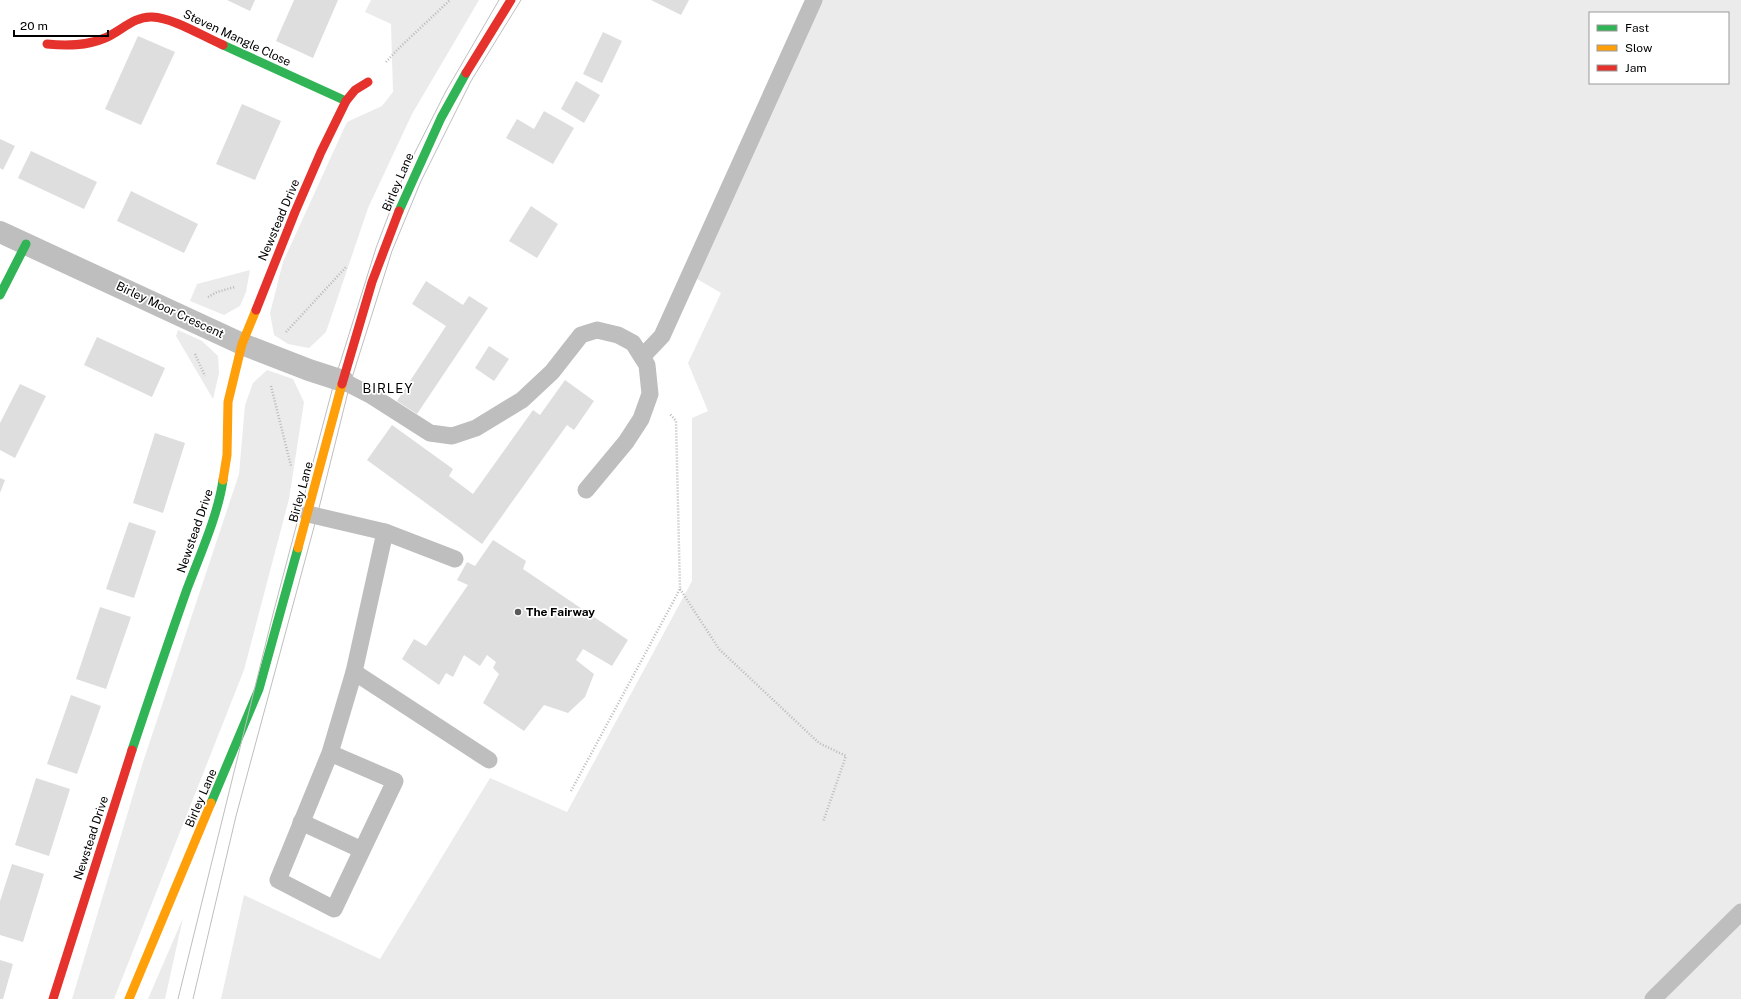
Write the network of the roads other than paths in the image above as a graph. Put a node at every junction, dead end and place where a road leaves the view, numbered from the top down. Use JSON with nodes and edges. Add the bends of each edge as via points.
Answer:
{"nodes":[{"id":1,"x":511,"y":0,"type":"edge"},
{"id":2,"x":814,"y":0,"type":"edge"},
{"id":3,"x":47,"y":44,"type":"dead end"},
{"id":4,"x":368,"y":82,"type":"road end"},
{"id":5,"x":346,"y":101,"type":"junction"},
{"id":6,"x":0,"y":232,"type":"edge"},
{"id":7,"x":26,"y":244,"type":"junction"},
{"id":8,"x":0,"y":295,"type":"edge"},
{"id":9,"x":242,"y":344,"type":"junction"},
{"id":10,"x":642,"y":357,"type":"junction"},
{"id":11,"x":342,"y":381,"type":"junction"},
{"id":12,"x":586,"y":490,"type":"dead end"},
{"id":13,"x":308,"y":514,"type":"junction"},
{"id":14,"x":385,"y":532,"type":"junction"},
{"id":15,"x":455,"y":559,"type":"dead end"},
{"id":16,"x":354,"y":672,"type":"junction"},
{"id":17,"x":330,"y":753,"type":"junction"},
{"id":18,"x":488,"y":760,"type":"dead end"},
{"id":19,"x":301,"y":822,"type":"junction"},
{"id":20,"x":362,"y":850,"type":"junction"},
{"id":21,"x":1741,"y":912,"type":"edge"},
{"id":22,"x":53,"y":999,"type":"edge"},
{"id":23,"x":129,"y":999,"type":"edge"},
{"id":24,"x":1653,"y":999,"type":"edge"}],
"edges":[{"from":1,"to":11,"type":"street","name":"Birley Lane","via":[[441,118],[405,195],[372,282]]},
{"from":2,"to":10,"type":"lane","via":[[662,336]]},
{"from":3,"to":5,"type":"street","name":"Steven Mangle Close","via":[[84,45],[106,38],[131,22],[150,17],[170,21]]},
{"from":4,"to":5,"type":"street","name":"Newstead Drive","via":[[355,90]]},
{"from":5,"to":9,"type":"street","name":"Newstead Drive","via":[[295,212]]},
{"from":6,"to":7,"type":"street","name":"Birley Moor Crescent"},
{"from":7,"to":8,"type":"street"},
{"from":7,"to":9,"type":"street","name":"Birley Moor Crescent"},
{"from":9,"to":11,"type":"street","name":"Birley Moor Crescent"},
{"from":9,"to":22,"type":"street","name":"Newstead Drive","via":[[228,402],[227,455],[222,489],[162,659]]},
{"from":10,"to":11,"type":"lane","via":[[633,343],[618,335],[597,330],[581,335],[552,372],[522,400],[476,428],[452,436],[430,433],[372,396]]},
{"from":10,"to":12,"type":"lane","via":[[647,365],[650,394],[641,419],[626,442]]},
{"from":11,"to":13,"type":"street","name":"Birley Lane"},
{"from":13,"to":14,"type":"lane"},
{"from":13,"to":23,"type":"street","name":"Birley Lane","via":[[259,689]]},
{"from":14,"to":15,"type":"lane"},
{"from":14,"to":16,"type":"lane"},
{"from":16,"to":17,"type":"lane"},
{"from":16,"to":18,"type":"lane"},
{"from":17,"to":19,"type":"lane"},
{"from":17,"to":20,"type":"lane","via":[[395,781]]},
{"from":19,"to":20,"type":"lane"},
{"from":19,"to":20,"type":"lane","via":[[278,880],[334,909]]},
{"from":21,"to":24,"type":"lane"}]}
